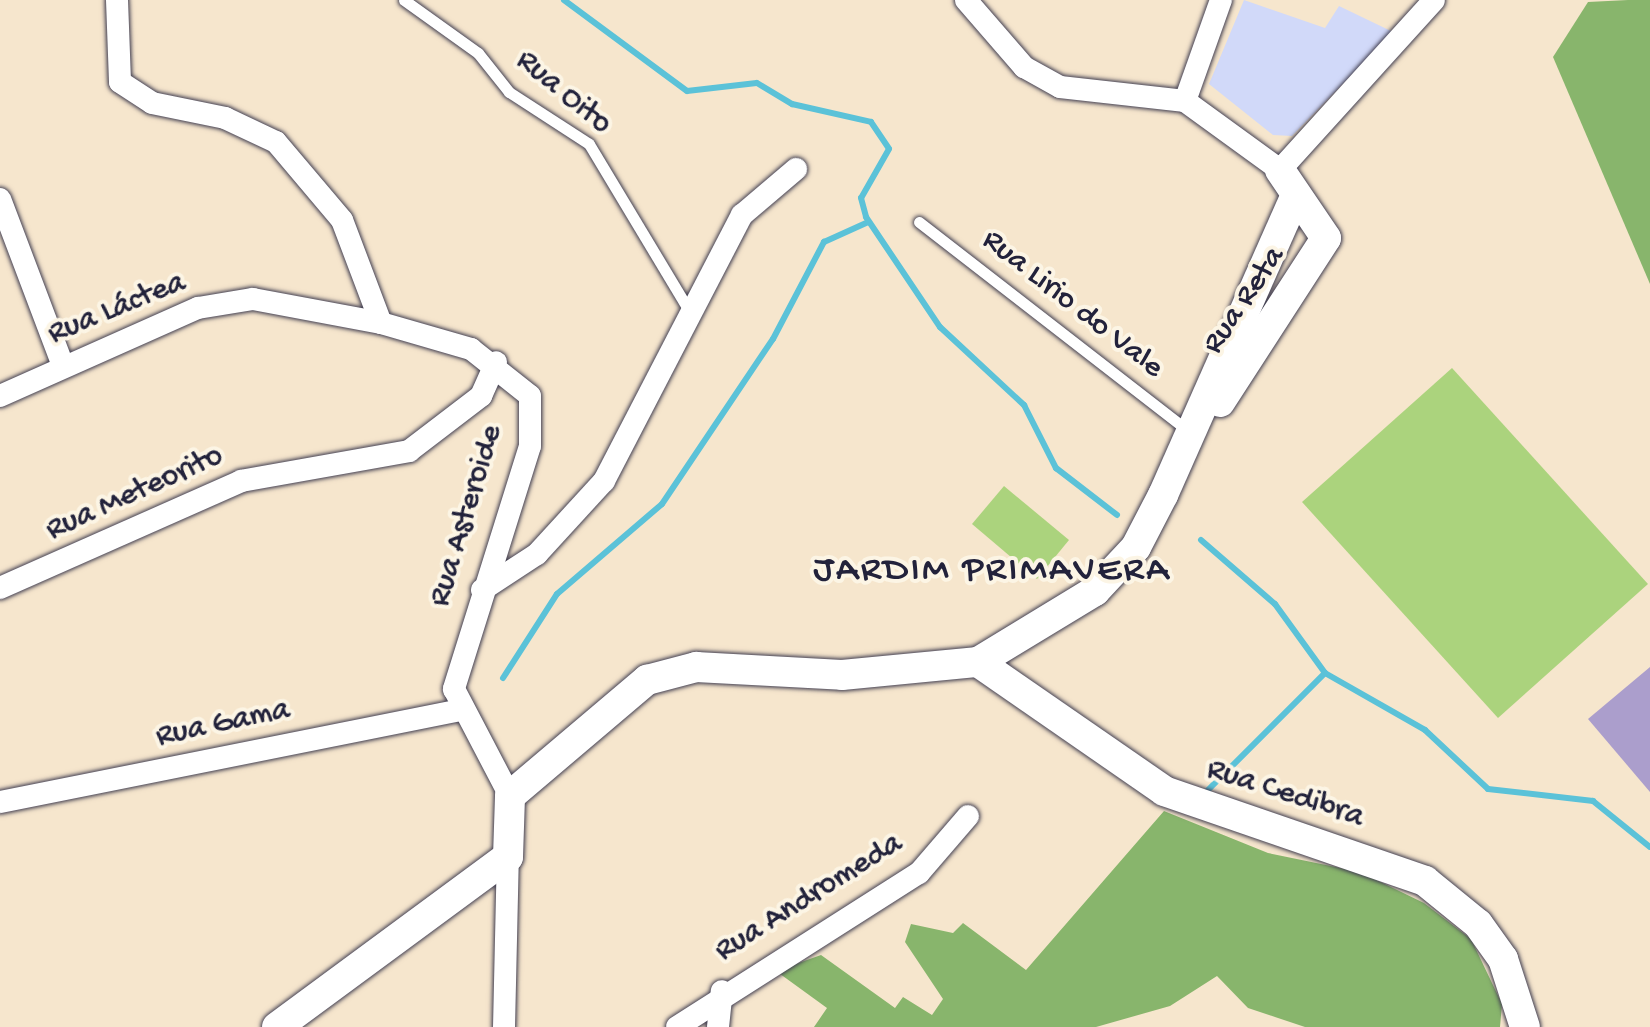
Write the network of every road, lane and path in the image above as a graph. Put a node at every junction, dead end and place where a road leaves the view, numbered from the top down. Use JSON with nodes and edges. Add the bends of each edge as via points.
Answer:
{"nodes":[{"id":1,"x":117,"y":0,"type":"edge"},
{"id":2,"x":404,"y":0,"type":"edge"},
{"id":3,"x":966,"y":0,"type":"edge"},
{"id":4,"x":1434,"y":0,"type":"edge"},
{"id":5,"x":1217,"y":4,"type":"edge"},
{"id":6,"x":1185,"y":101,"type":"junction"},
{"id":7,"x":796,"y":168,"type":"dead end"},
{"id":8,"x":1288,"y":182,"type":"junction"},
{"id":9,"x":0,"y":199,"type":"edge"},
{"id":10,"x":919,"y":222,"type":"dead end"},
{"id":11,"x":688,"y":307,"type":"junction"},
{"id":12,"x":382,"y":323,"type":"junction"},
{"id":13,"x":496,"y":362,"type":"junction"},
{"id":14,"x":63,"y":366,"type":"junction"},
{"id":15,"x":0,"y":396,"type":"edge"},
{"id":16,"x":1189,"y":438,"type":"junction"},
{"id":17,"x":0,"y":588,"type":"edge"},
{"id":18,"x":482,"y":590,"type":"junction"},
{"id":19,"x":978,"y":662,"type":"junction"},
{"id":20,"x":460,"y":710,"type":"junction"},
{"id":21,"x":510,"y":796,"type":"junction"},
{"id":22,"x":0,"y":802,"type":"edge"},
{"id":23,"x":968,"y":816,"type":"dead end"},
{"id":24,"x":508,"y":857,"type":"junction"},
{"id":25,"x":722,"y":991,"type":"junction"},
{"id":26,"x":278,"y":1027,"type":"edge"},
{"id":27,"x":504,"y":1027,"type":"edge"},
{"id":28,"x":678,"y":1027,"type":"edge"},
{"id":29,"x":718,"y":1027,"type":"edge"},
{"id":30,"x":1525,"y":1027,"type":"edge"}],
"edges":[{"from":1,"to":12,"type":"street","via":[[120,82],[152,103],[249,126],[299,163],[342,220]]},
{"from":2,"to":11,"type":"lane","name":"Rua Oito","via":[[478,53],[510,92],[590,144]]},
{"from":3,"to":6,"type":"street","via":[[1024,67],[1060,86]]},
{"from":4,"to":8,"type":"street"},
{"from":5,"to":6,"type":"street"},
{"from":6,"to":8,"type":"street"},
{"from":7,"to":11,"type":"street","via":[[742,215]]},
{"from":8,"to":16,"type":"street","name":"Rua Reta"},
{"from":8,"to":16,"type":"street","name":"Rua Reta","via":[[1322,223],[1320,252]]},
{"from":9,"to":14,"type":"street"},
{"from":10,"to":16,"type":"lane","name":"Rua Lirio do Vale"},
{"from":11,"to":18,"type":"street","via":[[604,481],[537,554]]},
{"from":12,"to":13,"type":"street"},
{"from":12,"to":14,"type":"street","name":"Rua Láctea","via":[[253,299],[198,308]]},
{"from":13,"to":17,"type":"street","name":"Rua Meteorito","via":[[481,396],[409,451],[241,480]]},
{"from":13,"to":18,"type":"street","name":"Rua Asteroide","via":[[534,411]]},
{"from":14,"to":15,"type":"street","name":"Rua Láctea"},
{"from":16,"to":19,"type":"street","name":"Rua Reta","via":[[1136,546],[1094,590]]},
{"from":18,"to":20,"type":"street","name":"Rua Asteroide","via":[[456,663]]},
{"from":19,"to":21,"type":"street","via":[[842,675],[667,671]]},
{"from":19,"to":30,"type":"street","name":"Rua Cedibra","via":[[1164,791],[1425,881],[1478,924],[1503,960]]},
{"from":20,"to":21,"type":"street","name":"Rua Asteroide"},
{"from":20,"to":22,"type":"street","name":"Rua Gama"},
{"from":21,"to":24,"type":"street"},
{"from":23,"to":25,"type":"street","name":"Rua Andromeda","via":[[919,874]]},
{"from":24,"to":26,"type":"street"},
{"from":24,"to":27,"type":"street"},
{"from":25,"to":28,"type":"street","name":"Rua Andromeda"},
{"from":25,"to":29,"type":"street"}]}
